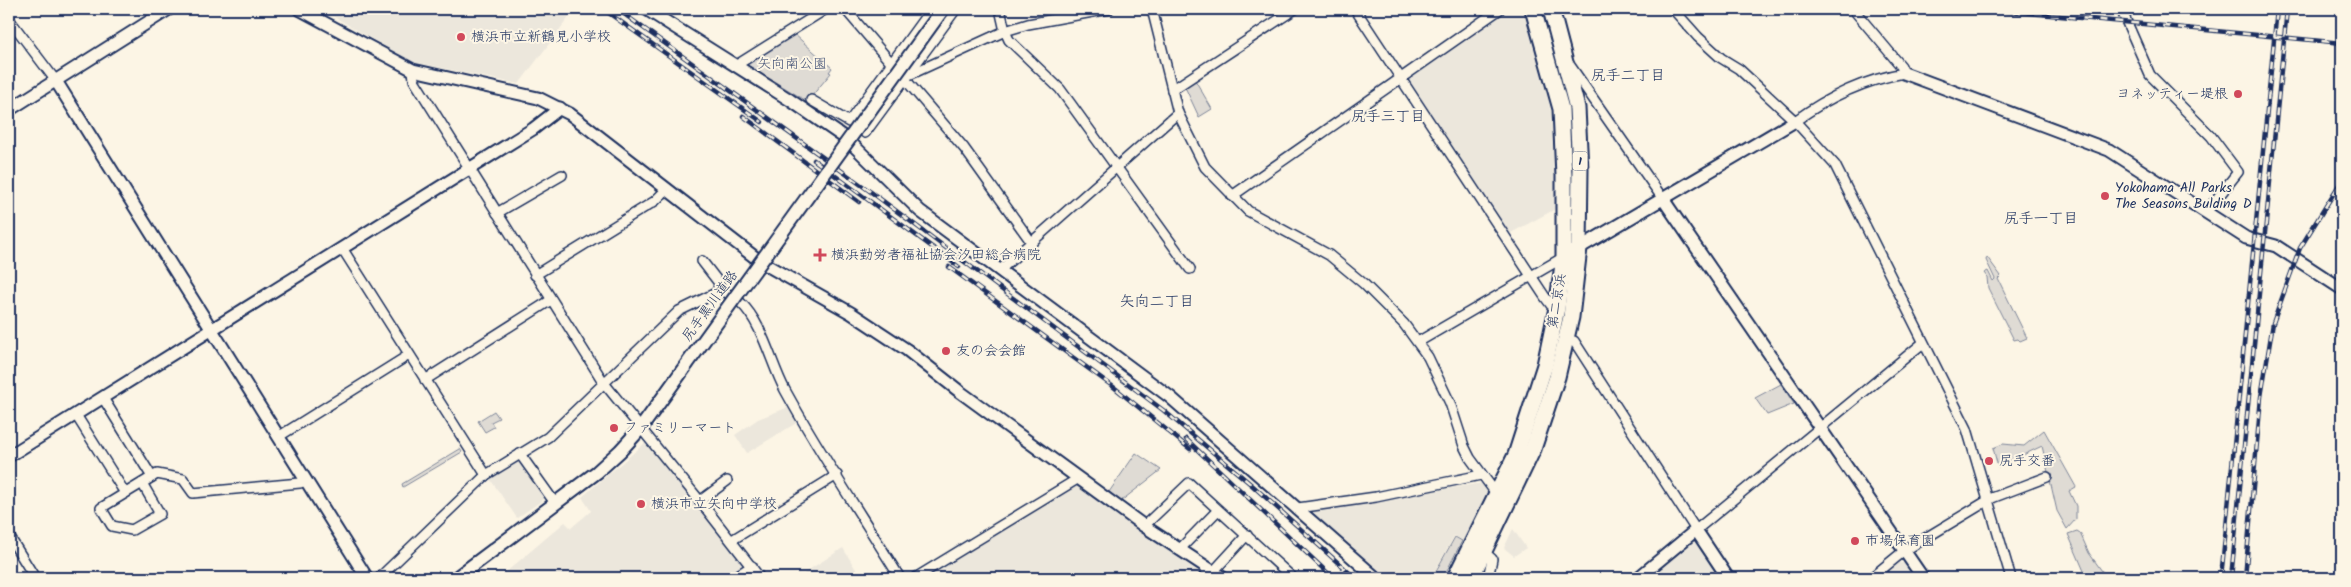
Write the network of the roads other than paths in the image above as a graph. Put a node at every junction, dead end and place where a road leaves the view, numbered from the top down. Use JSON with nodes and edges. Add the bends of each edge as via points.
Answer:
{"nodes":[{"id":1,"x":169,"y":9,"type":"edge"},
{"id":2,"x":299,"y":9,"type":"edge"},
{"id":3,"x":826,"y":9,"type":"edge"},
{"id":4,"x":845,"y":9,"type":"edge"},
{"id":5,"x":943,"y":9,"type":"edge"},
{"id":6,"x":956,"y":9,"type":"edge"},
{"id":7,"x":1000,"y":9,"type":"edge"},
{"id":8,"x":1109,"y":9,"type":"edge"},
{"id":9,"x":1152,"y":9,"type":"edge"},
{"id":10,"x":1295,"y":9,"type":"edge"},
{"id":11,"x":1355,"y":9,"type":"edge"},
{"id":12,"x":1500,"y":9,"type":"edge"},
{"id":13,"x":1533,"y":9,"type":"edge"},
{"id":14,"x":1551,"y":9,"type":"edge"},
{"id":15,"x":1673,"y":9,"type":"edge"},
{"id":16,"x":1853,"y":9,"type":"edge"},
{"id":17,"x":2121,"y":9,"type":"edge"},
{"id":18,"x":651,"y":10,"type":"edge"},
{"id":19,"x":928,"y":10,"type":"edge"},
{"id":20,"x":9,"y":18,"type":"edge"},
{"id":21,"x":940,"y":31,"type":"junction"},
{"id":22,"x":1005,"y":31,"type":"junction"},
{"id":23,"x":1565,"y":60,"type":"junction"},
{"id":24,"x":891,"y":63,"type":"junction"},
{"id":25,"x":735,"y":66,"type":"junction"},
{"id":26,"x":413,"y":70,"type":"junction"},
{"id":27,"x":1904,"y":73,"type":"junction"},
{"id":28,"x":907,"y":78,"type":"junction"},
{"id":29,"x":1401,"y":78,"type":"junction"},
{"id":30,"x":56,"y":81,"type":"junction"},
{"id":31,"x":1172,"y":90,"type":"junction"},
{"id":32,"x":811,"y":100,"type":"dead end"},
{"id":33,"x":560,"y":108,"type":"junction"},
{"id":34,"x":9,"y":110,"type":"edge"},
{"id":35,"x":1178,"y":113,"type":"junction"},
{"id":36,"x":1795,"y":121,"type":"junction"},
{"id":37,"x":865,"y":133,"type":"dead end"},
{"id":38,"x":848,"y":140,"type":"junction"},
{"id":39,"x":469,"y":167,"type":"junction"},
{"id":40,"x":1117,"y":168,"type":"junction"},
{"id":41,"x":562,"y":175,"type":"dead end"},
{"id":42,"x":666,"y":190,"type":"junction"},
{"id":43,"x":1232,"y":196,"type":"junction"},
{"id":44,"x":1663,"y":199,"type":"junction"},
{"id":45,"x":2208,"y":211,"type":"junction"},
{"id":46,"x":497,"y":213,"type":"junction"},
{"id":47,"x":1032,"y":243,"type":"junction"},
{"id":48,"x":342,"y":248,"type":"junction"},
{"id":49,"x":1579,"y":248,"type":"junction"},
{"id":50,"x":1564,"y":257,"type":"junction"},
{"id":51,"x":702,"y":262,"type":"dead end"},
{"id":52,"x":761,"y":262,"type":"junction"},
{"id":53,"x":1190,"y":269,"type":"dead end"},
{"id":54,"x":1000,"y":270,"type":"junction"},
{"id":55,"x":535,"y":274,"type":"junction"},
{"id":56,"x":1532,"y":275,"type":"junction"},
{"id":57,"x":2342,"y":289,"type":"edge"},
{"id":58,"x":718,"y":291,"type":"junction"},
{"id":59,"x":551,"y":300,"type":"junction"},
{"id":60,"x":1557,"y":308,"type":"junction"},
{"id":61,"x":212,"y":330,"type":"junction"},
{"id":62,"x":1567,"y":339,"type":"junction"},
{"id":63,"x":1418,"y":342,"type":"junction"},
{"id":64,"x":1923,"y":343,"type":"junction"},
{"id":65,"x":409,"y":355,"type":"junction"},
{"id":66,"x":425,"y":380,"type":"junction"},
{"id":67,"x":604,"y":383,"type":"junction"},
{"id":68,"x":103,"y":398,"type":"junction"},
{"id":69,"x":76,"y":415,"type":"junction"},
{"id":70,"x":1820,"y":427,"type":"junction"},
{"id":71,"x":641,"y":428,"type":"junction"},
{"id":72,"x":278,"y":437,"type":"junction"},
{"id":73,"x":520,"y":454,"type":"junction"},
{"id":74,"x":9,"y":456,"type":"edge"},
{"id":75,"x":486,"y":475,"type":"junction"},
{"id":76,"x":837,"y":475,"type":"junction"},
{"id":77,"x":1481,"y":475,"type":"junction"},
{"id":78,"x":152,"y":477,"type":"junction"},
{"id":79,"x":2047,"y":477,"type":"dead end"},
{"id":80,"x":1079,"y":478,"type":"junction"},
{"id":81,"x":305,"y":481,"type":"junction"},
{"id":82,"x":727,"y":481,"type":"dead end"},
{"id":83,"x":142,"y":483,"type":"junction"},
{"id":84,"x":125,"y":493,"type":"junction"},
{"id":85,"x":1498,"y":496,"type":"junction"},
{"id":86,"x":700,"y":501,"type":"junction"},
{"id":87,"x":1988,"y":501,"type":"junction"},
{"id":88,"x":555,"y":503,"type":"junction"},
{"id":89,"x":1298,"y":508,"type":"junction"},
{"id":90,"x":1218,"y":510,"type":"junction"},
{"id":91,"x":1144,"y":526,"type":"junction"},
{"id":92,"x":1696,"y":530,"type":"junction"},
{"id":93,"x":9,"y":536,"type":"edge"},
{"id":94,"x":1247,"y":536,"type":"junction"},
{"id":95,"x":732,"y":540,"type":"junction"},
{"id":96,"x":1178,"y":550,"type":"junction"},
{"id":97,"x":1904,"y":551,"type":"junction"},
{"id":98,"x":1484,"y":552,"type":"junction"},
{"id":99,"x":752,"y":566,"type":"junction"},
{"id":100,"x":1212,"y":575,"type":"edge"},
{"id":101,"x":461,"y":577,"type":"edge"},
{"id":102,"x":35,"y":578,"type":"edge"},
{"id":103,"x":366,"y":578,"type":"edge"},
{"id":104,"x":379,"y":578,"type":"edge"},
{"id":105,"x":733,"y":578,"type":"edge"},
{"id":106,"x":760,"y":578,"type":"edge"},
{"id":107,"x":900,"y":578,"type":"edge"},
{"id":108,"x":915,"y":578,"type":"edge"},
{"id":109,"x":1293,"y":578,"type":"edge"},
{"id":110,"x":1376,"y":578,"type":"edge"},
{"id":111,"x":1455,"y":578,"type":"edge"},
{"id":112,"x":1470,"y":578,"type":"edge"},
{"id":113,"x":1488,"y":578,"type":"edge"},
{"id":114,"x":1638,"y":578,"type":"edge"},
{"id":115,"x":1728,"y":578,"type":"edge"},
{"id":116,"x":1871,"y":578,"type":"edge"},
{"id":117,"x":1923,"y":578,"type":"edge"},
{"id":118,"x":2011,"y":578,"type":"edge"}],
"edges":[{"from":1,"to":30,"type":"street"},
{"from":2,"to":26,"type":"street"},
{"from":3,"to":25,"type":"street"},
{"from":4,"to":24,"type":"street"},
{"from":5,"to":38,"type":"main road","name":"尻手黒川道路","bridge":true},
{"from":6,"to":21,"type":"street"},
{"from":7,"to":22,"type":"street"},
{"from":8,"to":22,"type":"street"},
{"from":9,"to":31,"type":"street"},
{"from":10,"to":31,"type":"street"},
{"from":11,"to":29,"type":"street"},
{"from":12,"to":29,"type":"street"},
{"from":13,"to":50,"type":"highway","name":"第二京浜","number":"1","via":[[1561,109]]},
{"from":14,"to":23,"type":"highway","name":"第二京浜","number":"1"},
{"from":15,"to":36,"type":"street","via":[[1698,38],[1739,69]]},
{"from":16,"to":27,"type":"street"},
{"from":17,"to":45,"type":"street","via":[[2150,75],[2211,136],[2238,172]]},
{"from":18,"to":25,"type":"street"},
{"from":19,"to":21,"type":"street"},
{"from":19,"to":24,"type":"street"},
{"from":20,"to":30,"type":"street"},
{"from":21,"to":28,"type":"street"},
{"from":22,"to":28,"type":"street"},
{"from":22,"to":40,"type":"street","via":[[1009,40],[1060,89]]},
{"from":23,"to":44,"type":"street"},
{"from":23,"to":49,"type":"highway","name":"第二京浜","number":"1","via":[[1577,108]]},
{"from":24,"to":28,"type":"street"},
{"from":24,"to":32,"type":"street","via":[[849,122]]},
{"from":25,"to":38,"type":"street"},
{"from":26,"to":33,"type":"street","via":[[538,98]]},
{"from":26,"to":39,"type":"street","via":[[414,80]]},
{"from":27,"to":36,"type":"street","via":[[1858,86],[1828,99]]},
{"from":27,"to":45,"type":"street","via":[[2109,150]]},
{"from":28,"to":37,"type":"street"},
{"from":28,"to":47,"type":"street","via":[[964,148]]},
{"from":29,"to":43,"type":"street"},
{"from":29,"to":56,"type":"street"},
{"from":30,"to":34,"type":"street"},
{"from":30,"to":61,"type":"street"},
{"from":31,"to":35,"type":"street"},
{"from":33,"to":39,"type":"street"},
{"from":33,"to":42,"type":"street"},
{"from":35,"to":40,"type":"street"},
{"from":35,"to":43,"type":"street","via":[[1205,167]]},
{"from":36,"to":44,"type":"street"},
{"from":36,"to":64,"type":"street","via":[[1835,165]]},
{"from":38,"to":52,"type":"main road","name":"尻手黒川道路","bridge":true},
{"from":38,"to":54,"type":"street","via":[[920,211]]},
{"from":39,"to":46,"type":"street"},
{"from":39,"to":48,"type":"street"},
{"from":40,"to":47,"type":"street"},
{"from":40,"to":53,"type":"street"},
{"from":41,"to":46,"type":"street"},
{"from":42,"to":52,"type":"street"},
{"from":42,"to":55,"type":"street","via":[[655,201]]},
{"from":43,"to":63,"type":"street","via":[[1248,211],[1329,254],[1364,284]]},
{"from":44,"to":49,"type":"street"},
{"from":44,"to":70,"type":"street"},
{"from":45,"to":57,"type":"street","via":[[2246,238],[2289,253]]},
{"from":46,"to":55,"type":"street"},
{"from":47,"to":54,"type":"street"},
{"from":48,"to":61,"type":"street"},
{"from":48,"to":65,"type":"street"},
{"from":49,"to":50,"type":"street"},
{"from":49,"to":62,"type":"highway","name":"第二京浜","number":"1"},
{"from":50,"to":56,"type":"street"},
{"from":50,"to":60,"type":"highway","name":"第二京浜","number":"1"},
{"from":51,"to":58,"type":"street","via":[[720,283]]},
{"from":52,"to":71,"type":"main road","name":"尻手黒川道路","bridge":true},
{"from":52,"to":80,"type":"street","via":[[851,313],[907,350]]},
{"from":54,"to":89,"type":"street","via":[[1170,397]]},
{"from":55,"to":59,"type":"street"},
{"from":56,"to":60,"type":"street","via":[[1551,305]]},
{"from":56,"to":63,"type":"street"},
{"from":58,"to":67,"type":"street","via":[[679,311]]},
{"from":58,"to":76,"type":"street","via":[[722,290],[742,303],[754,321],[785,389]]},
{"from":59,"to":66,"type":"street"},
{"from":59,"to":67,"type":"street"},
{"from":60,"to":85,"type":"highway","name":"第二京浜","number":"1","via":[[1531,414]]},
{"from":61,"to":68,"type":"street"},
{"from":61,"to":72,"type":"street"},
{"from":62,"to":92,"type":"street","via":[[1574,341]]},
{"from":62,"to":98,"type":"highway","name":"第二京浜","number":"1","via":[[1533,449]]},
{"from":63,"to":77,"type":"street","via":[[1450,402],[1464,446]]},
{"from":64,"to":70,"type":"street"},
{"from":64,"to":87,"type":"street","via":[[1967,429]]},
{"from":65,"to":66,"type":"street"},
{"from":65,"to":72,"type":"street"},
{"from":66,"to":75,"type":"street"},
{"from":67,"to":71,"type":"street"},
{"from":67,"to":73,"type":"street","via":[[548,437]]},
{"from":68,"to":69,"type":"street"},
{"from":68,"to":78,"type":"street"},
{"from":69,"to":74,"type":"street"},
{"from":69,"to":84,"type":"street"},
{"from":70,"to":92,"type":"street"},
{"from":70,"to":97,"type":"street"},
{"from":71,"to":86,"type":"street"},
{"from":71,"to":88,"type":"main road","name":"尻手黒川道路","via":[[603,467]]},
{"from":72,"to":81,"type":"street"},
{"from":73,"to":75,"type":"street"},
{"from":73,"to":88,"type":"street"},
{"from":75,"to":104,"type":"street"},
{"from":76,"to":95,"type":"street"},
{"from":76,"to":107,"type":"street"},
{"from":77,"to":85,"type":"street"},
{"from":77,"to":89,"type":"street","via":[[1376,497]]},
{"from":78,"to":81,"type":"street","via":[[157,474],[183,479],[193,492]]},
{"from":78,"to":83,"type":"street"},
{"from":79,"to":87,"type":"street"},
{"from":80,"to":91,"type":"street"},
{"from":80,"to":108,"type":"street"},
{"from":81,"to":103,"type":"street"},
{"from":82,"to":86,"type":"street"},
{"from":83,"to":84,"type":"street"},
{"from":83,"to":84,"type":"street","via":[[160,514],[132,530],[112,526],[101,508]]},
{"from":85,"to":111,"type":"highway","name":"第二京浜","number":"1"},
{"from":86,"to":95,"type":"street"},
{"from":87,"to":97,"type":"street"},
{"from":87,"to":118,"type":"street"},
{"from":88,"to":101,"type":"main road","name":"尻手黒川道路"},
{"from":89,"to":110,"type":"street"},
{"from":90,"to":91,"type":"street","via":[[1190,483]]},
{"from":90,"to":94,"type":"street"},
{"from":90,"to":96,"type":"street"},
{"from":91,"to":96,"type":"street"},
{"from":92,"to":114,"type":"street"},
{"from":92,"to":115,"type":"street"},
{"from":93,"to":102,"type":"street"},
{"from":94,"to":100,"type":"street"},
{"from":94,"to":109,"type":"street"},
{"from":95,"to":99,"type":"street"},
{"from":96,"to":100,"type":"street"},
{"from":97,"to":116,"type":"street"},
{"from":97,"to":117,"type":"street"},
{"from":98,"to":112,"type":"highway","name":"第二京浜","number":"1"},
{"from":98,"to":113,"type":"street","via":[[1492,559]]},
{"from":99,"to":105,"type":"street"},
{"from":99,"to":106,"type":"street"}]}
